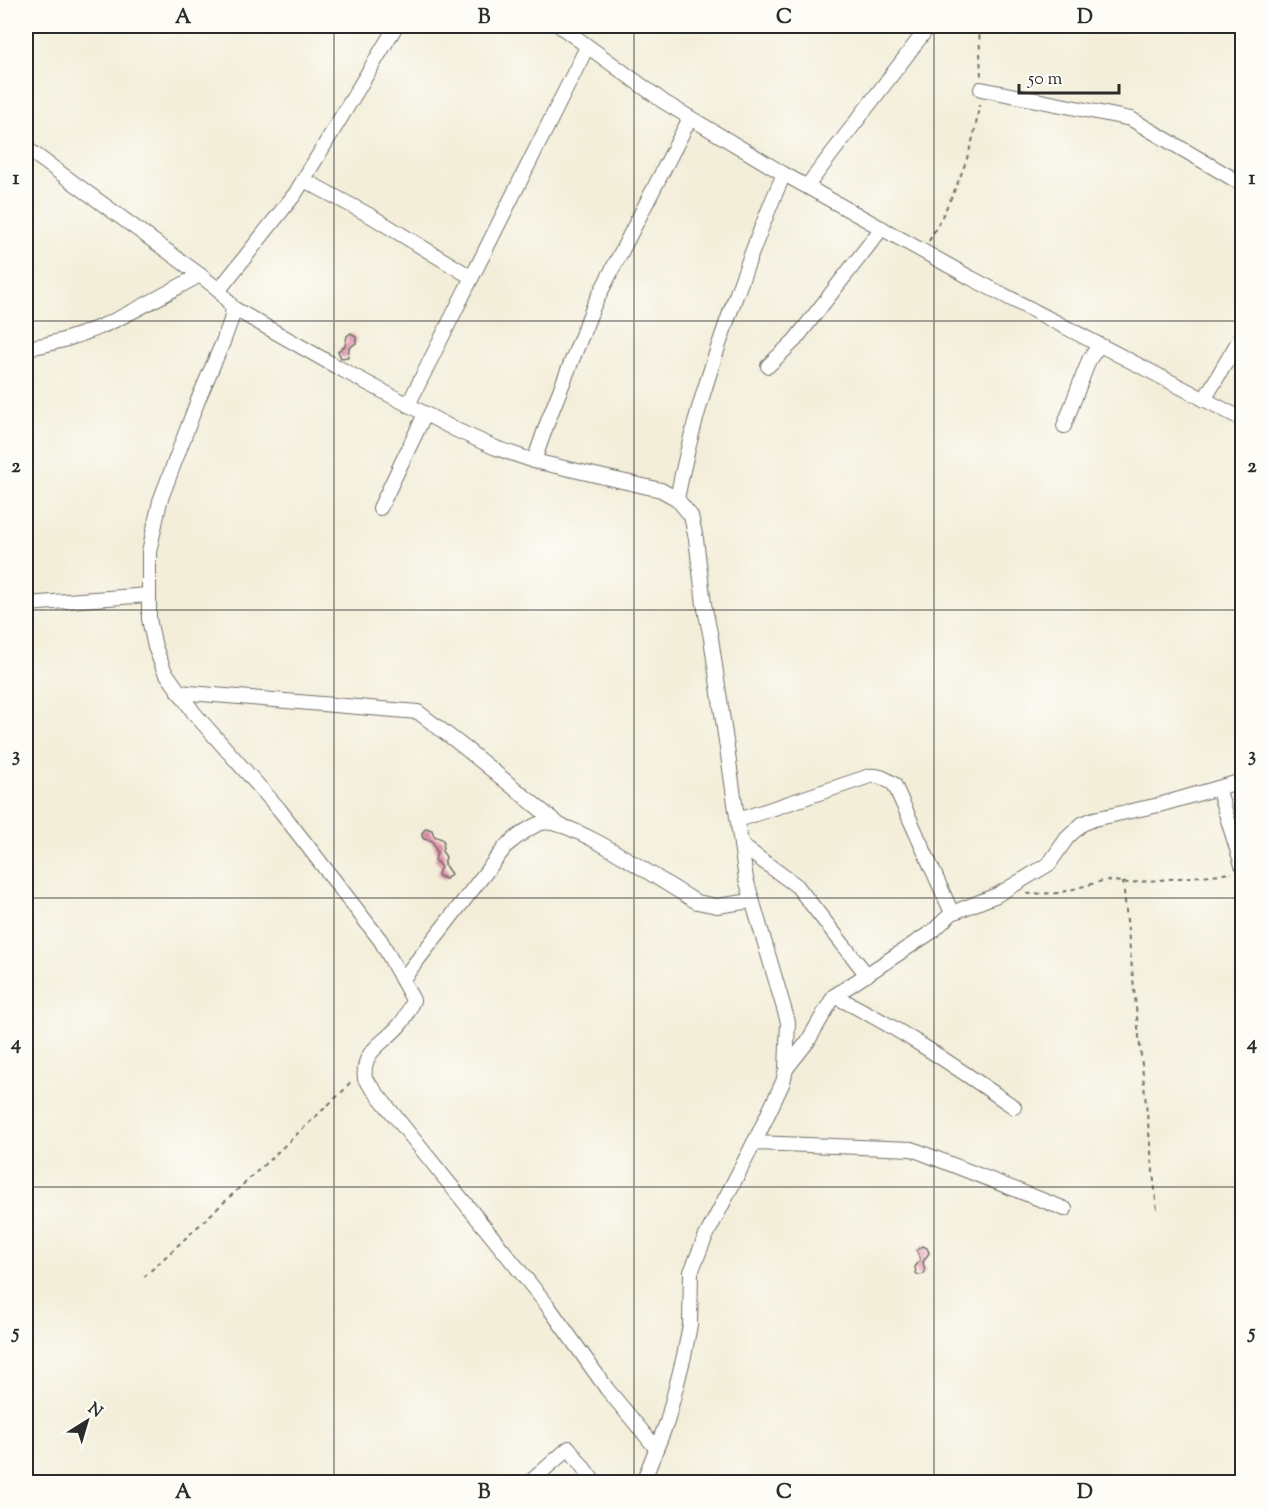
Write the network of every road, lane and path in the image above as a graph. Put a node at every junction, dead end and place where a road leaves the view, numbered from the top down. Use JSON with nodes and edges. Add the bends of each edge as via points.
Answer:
{"nodes":[{"id":1,"x":396,"y":26,"type":"edge"},
{"id":2,"x":560,"y":26,"type":"edge"},
{"id":3,"x":929,"y":26,"type":"edge"},
{"id":4,"x":979,"y":26,"type":"edge"},
{"id":5,"x":586,"y":46,"type":"junction"},
{"id":6,"x":981,"y":89,"type":"junction"},
{"id":7,"x":690,"y":118,"type":"junction"},
{"id":8,"x":26,"y":148,"type":"edge"},
{"id":9,"x":783,"y":174,"type":"junction"},
{"id":10,"x":304,"y":180,"type":"junction"},
{"id":11,"x":1242,"y":184,"type":"edge"},
{"id":12,"x":807,"y":186,"type":"junction"},
{"id":13,"x":882,"y":228,"type":"junction"},
{"id":14,"x":923,"y":251,"type":"junction"},
{"id":15,"x":200,"y":276,"type":"junction"},
{"id":16,"x":471,"y":277,"type":"junction"},
{"id":17,"x":219,"y":290,"type":"junction"},
{"id":18,"x":233,"y":308,"type":"junction"},
{"id":19,"x":1242,"y":335,"type":"edge"},
{"id":20,"x":1099,"y":345,"type":"junction"},
{"id":21,"x":26,"y":348,"type":"edge"},
{"id":22,"x":768,"y":366,"type":"dead end"},
{"id":23,"x":1204,"y":400,"type":"junction"},
{"id":24,"x":408,"y":405,"type":"junction"},
{"id":25,"x":425,"y":414,"type":"junction"},
{"id":26,"x":1242,"y":419,"type":"edge"},
{"id":27,"x":1064,"y":426,"type":"dead end"},
{"id":28,"x":534,"y":461,"type":"junction"},
{"id":29,"x":677,"y":499,"type":"junction"},
{"id":30,"x":381,"y":508,"type":"dead end"},
{"id":31,"x":149,"y":595,"type":"junction"},
{"id":32,"x":26,"y":604,"type":"edge"},
{"id":33,"x":178,"y":692,"type":"junction"},
{"id":34,"x":1242,"y":781,"type":"edge"},
{"id":35,"x":1218,"y":788,"type":"junction"},
{"id":36,"x":738,"y":820,"type":"junction"},
{"id":37,"x":557,"y":823,"type":"junction"},
{"id":38,"x":741,"y":845,"type":"junction"},
{"id":39,"x":1242,"y":865,"type":"edge"},
{"id":40,"x":1242,"y":872,"type":"edge"},
{"id":41,"x":1123,"y":882,"type":"junction"},
{"id":42,"x":997,"y":895,"type":"junction"},
{"id":43,"x":752,"y":901,"type":"junction"},
{"id":44,"x":952,"y":913,"type":"junction"},
{"id":45,"x":867,"y":975,"type":"junction"},
{"id":46,"x":402,"y":980,"type":"junction"},
{"id":47,"x":834,"y":996,"type":"junction"},
{"id":48,"x":363,"y":1067,"type":"junction"},
{"id":49,"x":786,"y":1069,"type":"junction"},
{"id":50,"x":1014,"y":1107,"type":"dead end"},
{"id":51,"x":754,"y":1143,"type":"junction"},
{"id":52,"x":1065,"y":1209,"type":"dead end"},
{"id":53,"x":1157,"y":1210,"type":"dead end"},
{"id":54,"x":144,"y":1277,"type":"dead end"},
{"id":55,"x":656,"y":1448,"type":"junction"},
{"id":56,"x":530,"y":1482,"type":"edge"},
{"id":57,"x":594,"y":1482,"type":"edge"},
{"id":58,"x":643,"y":1482,"type":"edge"}],
"edges":[{"from":1,"to":10,"type":"street"},
{"from":2,"to":5,"type":"street"},
{"from":3,"to":12,"type":"street"},
{"from":4,"to":6,"type":"path"},
{"from":5,"to":7,"type":"street"},
{"from":5,"to":16,"type":"street"},
{"from":6,"to":11,"type":"street","via":[[1131,119]]},
{"from":6,"to":14,"type":"path","via":[[977,122],[961,177]]},
{"from":7,"to":9,"type":"street"},
{"from":7,"to":28,"type":"street","via":[[594,305]]},
{"from":8,"to":15,"type":"street"},
{"from":9,"to":12,"type":"street"},
{"from":9,"to":29,"type":"street","via":[[760,226],[716,351]]},
{"from":10,"to":16,"type":"street"},
{"from":10,"to":17,"type":"street"},
{"from":12,"to":13,"type":"street"},
{"from":13,"to":14,"type":"street"},
{"from":13,"to":22,"type":"street","via":[[795,340]]},
{"from":14,"to":20,"type":"street"},
{"from":15,"to":17,"type":"street"},
{"from":15,"to":21,"type":"street","via":[[99,329]]},
{"from":16,"to":24,"type":"street"},
{"from":17,"to":18,"type":"street"},
{"from":18,"to":24,"type":"street"},
{"from":18,"to":31,"type":"street","via":[[160,501],[149,552]]},
{"from":19,"to":23,"type":"street"},
{"from":20,"to":23,"type":"street"},
{"from":20,"to":27,"type":"street","via":[[1089,360]]},
{"from":23,"to":26,"type":"street"},
{"from":24,"to":25,"type":"street"},
{"from":25,"to":28,"type":"street","via":[[496,448]]},
{"from":25,"to":30,"type":"street"},
{"from":28,"to":29,"type":"street","via":[[661,490]]},
{"from":29,"to":36,"type":"street","via":[[691,516],[696,539]]},
{"from":31,"to":32,"type":"street"},
{"from":31,"to":33,"type":"street","via":[[155,647]]},
{"from":33,"to":37,"type":"street","via":[[418,712]]},
{"from":33,"to":46,"type":"street","via":[[279,809],[381,941]]},
{"from":34,"to":35,"type":"street"},
{"from":35,"to":39,"type":"street"},
{"from":35,"to":42,"type":"street","via":[[1082,824],[1049,864]]},
{"from":36,"to":38,"type":"street"},
{"from":36,"to":44,"type":"street","via":[[870,776],[885,779],[894,784]]},
{"from":37,"to":43,"type":"street","via":[[698,902],[717,906]]},
{"from":37,"to":46,"type":"street","via":[[542,823],[507,844]]},
{"from":38,"to":43,"type":"street"},
{"from":38,"to":45,"type":"street","via":[[797,886]]},
{"from":40,"to":41,"type":"path"},
{"from":41,"to":42,"type":"path","via":[[1106,880],[1059,892]]},
{"from":41,"to":53,"type":"path"},
{"from":42,"to":44,"type":"street"},
{"from":43,"to":49,"type":"street","via":[[788,1022]]},
{"from":44,"to":45,"type":"street","via":[[933,931]]},
{"from":45,"to":47,"type":"street"},
{"from":46,"to":48,"type":"street","via":[[413,1000],[402,1022],[369,1054]]},
{"from":47,"to":49,"type":"street"},
{"from":47,"to":50,"type":"street","via":[[926,1047]]},
{"from":48,"to":54,"type":"path","via":[[343,1091]]},
{"from":48,"to":55,"type":"street","via":[[365,1079],[548,1306],[607,1389]]},
{"from":49,"to":51,"type":"street"},
{"from":51,"to":52,"type":"street","via":[[912,1149]]},
{"from":51,"to":55,"type":"street","via":[[691,1272],[690,1325],[684,1356]]},
{"from":55,"to":58,"type":"street"},
{"from":56,"to":57,"type":"street","via":[[569,1448]]}]}
